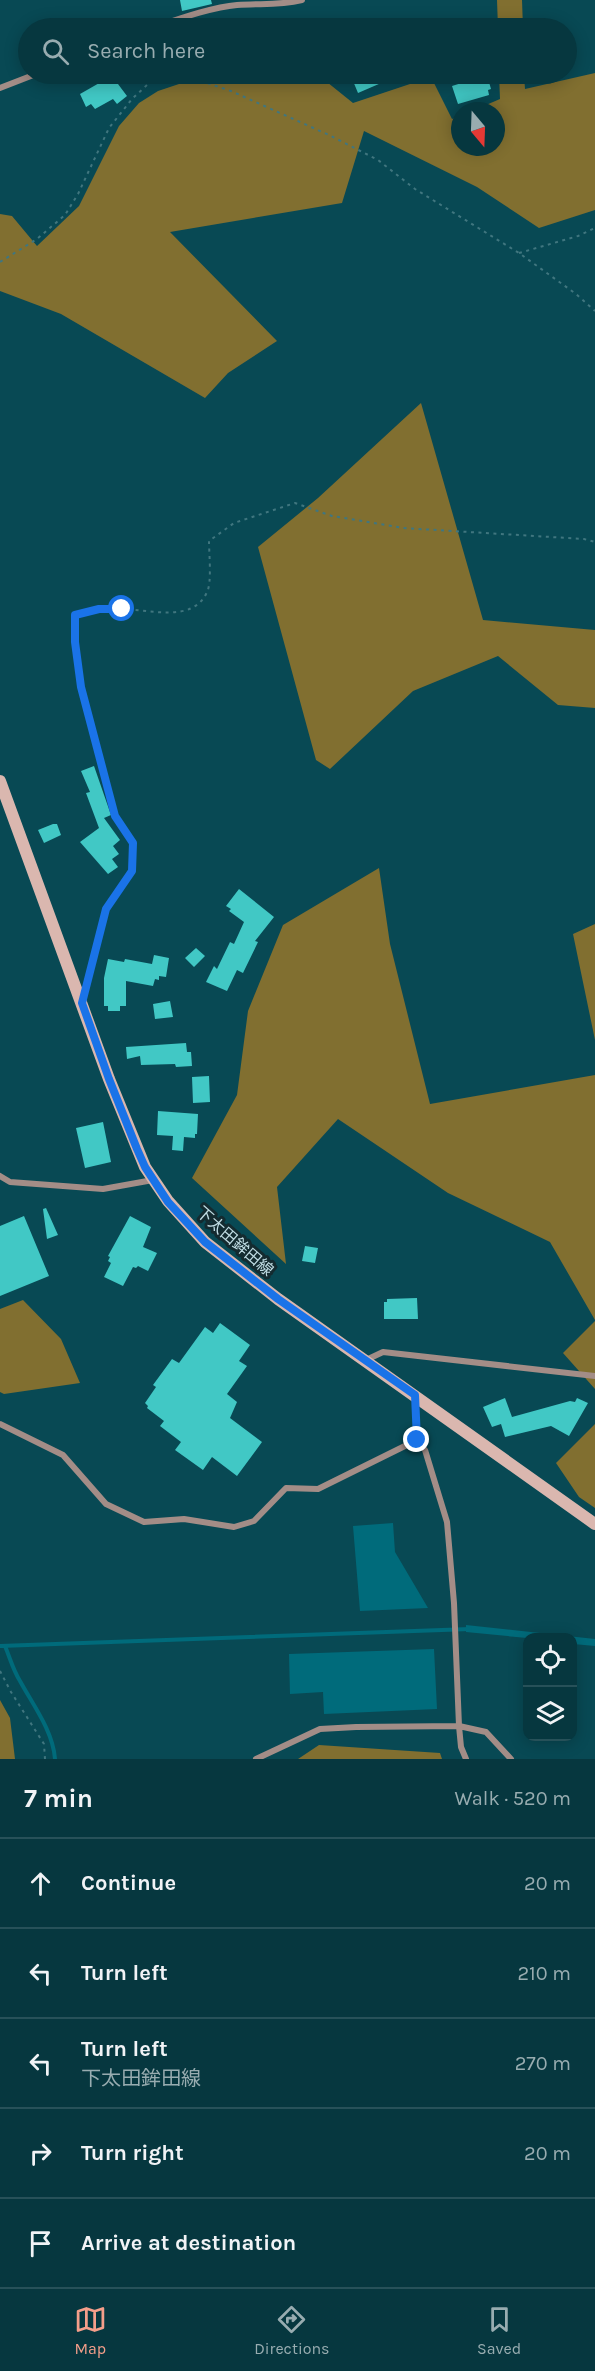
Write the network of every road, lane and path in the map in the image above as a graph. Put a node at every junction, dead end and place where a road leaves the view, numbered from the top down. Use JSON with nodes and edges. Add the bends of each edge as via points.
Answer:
{"nodes":[{"id":1,"x":302,"y":0,"type":"edge"},
{"id":2,"x":184,"y":18,"type":"edge"},
{"id":3,"x":18,"y":81,"type":"edge"},
{"id":4,"x":149,"y":84,"type":"edge"},
{"id":5,"x":210,"y":84,"type":"edge"},
{"id":6,"x":0,"y":88,"type":"edge"},
{"id":7,"x":595,"y":228,"type":"edge"},
{"id":8,"x":519,"y":253,"type":"junction"},
{"id":9,"x":0,"y":262,"type":"edge"},
{"id":10,"x":595,"y":311,"type":"edge"},
{"id":11,"x":595,"y":542,"type":"edge"},
{"id":12,"x":0,"y":781,"type":"edge"},
{"id":13,"x":82,"y":1003,"type":"junction"},
{"id":14,"x":0,"y":1176,"type":"edge"},
{"id":15,"x":153,"y":1180,"type":"junction"},
{"id":16,"x":366,"y":1360,"type":"junction"},
{"id":17,"x":595,"y":1376,"type":"edge"},
{"id":18,"x":415,"y":1395,"type":"junction"},
{"id":19,"x":0,"y":1425,"type":"edge"},
{"id":20,"x":417,"y":1440,"type":"junction"},
{"id":21,"x":595,"y":1524,"type":"edge"},
{"id":22,"x":0,"y":1671,"type":"edge"},
{"id":23,"x":459,"y":1726,"type":"junction"},
{"id":24,"x":45,"y":1759,"type":"edge"},
{"id":25,"x":256,"y":1759,"type":"edge"},
{"id":26,"x":466,"y":1759,"type":"edge"},
{"id":27,"x":511,"y":1759,"type":"edge"}],
"edges":[{"from":1,"to":2,"type":"street","via":[[280,5],[235,5]]},
{"from":3,"to":6,"type":"street"},
{"from":4,"to":9,"type":"path","via":[[108,128],[65,215]]},
{"from":5,"to":8,"type":"path","via":[[368,155]]},
{"from":7,"to":8,"type":"path"},
{"from":8,"to":10,"type":"path"},
{"from":11,"to":13,"type":"path","via":[[403,528],[332,516],[295,503],[234,523],[209,541],[208,591],[195,608],[175,612],[99,609],[75,615],[81,687],[115,816],[133,843],[132,871],[106,909]]},
{"from":12,"to":13,"type":"main road","name":"下太田鉾田線"},
{"from":13,"to":15,"type":"main road","name":"下太田鉾田線","via":[[137,1149]]},
{"from":14,"to":15,"type":"street","via":[[10,1182],[103,1189]]},
{"from":15,"to":16,"type":"main road","name":"下太田鉾田線","via":[[205,1242]]},
{"from":16,"to":17,"type":"street","via":[[383,1352]]},
{"from":16,"to":18,"type":"main road","name":"下太田鉾田線"},
{"from":18,"to":20,"type":"street"},
{"from":18,"to":21,"type":"main road","name":"下太田鉾田線"},
{"from":19,"to":20,"type":"street","via":[[63,1455],[106,1504],[144,1522],[184,1519],[234,1527],[254,1521],[286,1488],[318,1489]]},
{"from":20,"to":23,"type":"street","via":[[425,1450],[447,1522]]},
{"from":22,"to":24,"type":"path","via":[[44,1744]]},
{"from":23,"to":25,"type":"street","via":[[320,1729]]},
{"from":23,"to":26,"type":"street"},
{"from":23,"to":27,"type":"street","via":[[486,1732]]}]}
